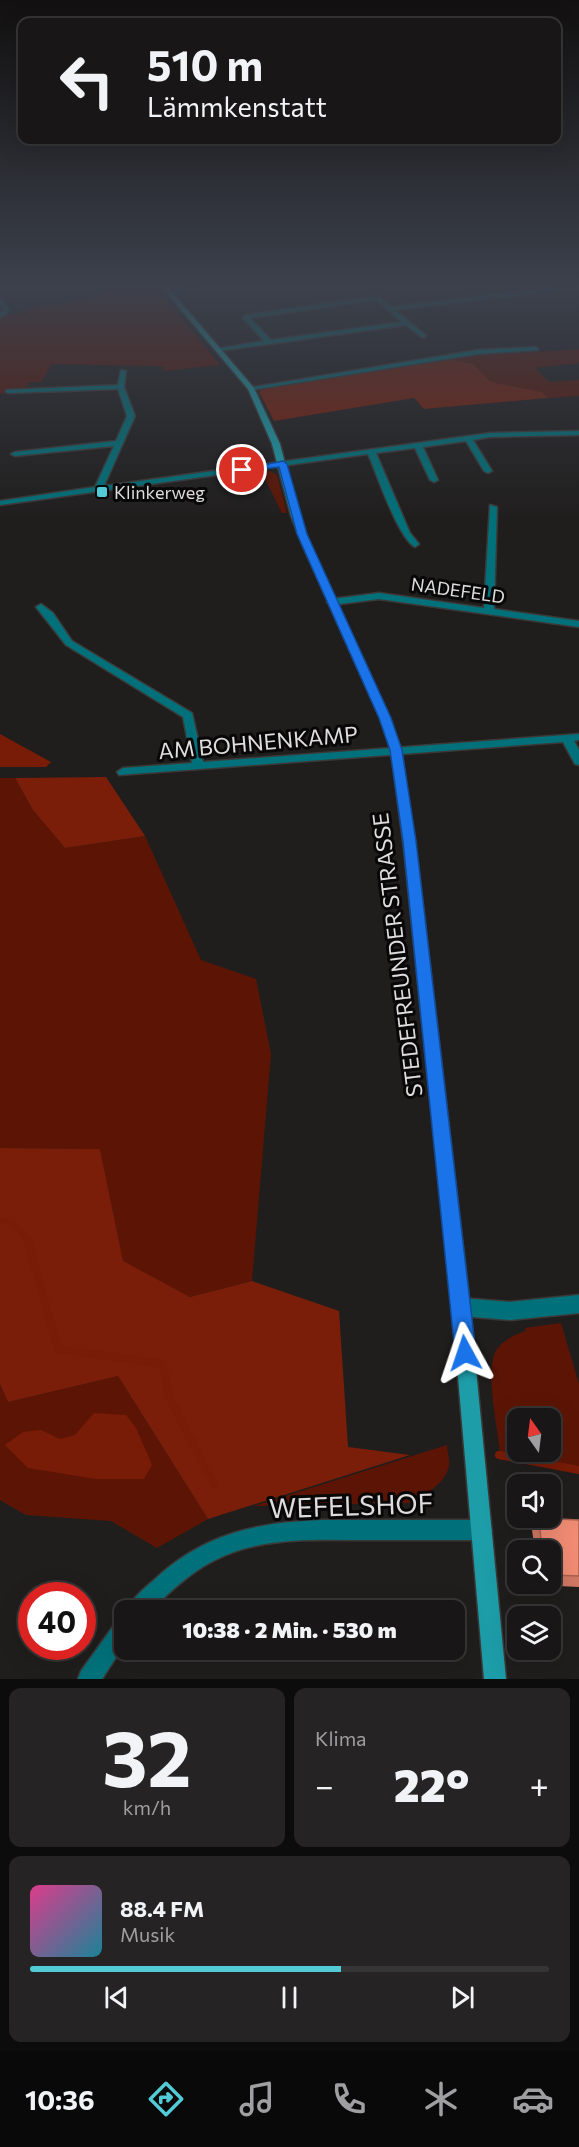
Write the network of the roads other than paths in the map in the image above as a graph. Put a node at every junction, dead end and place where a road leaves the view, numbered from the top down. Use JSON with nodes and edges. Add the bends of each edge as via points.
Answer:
{"nodes":[{"id":1,"x":231,"y":363,"type":"edge"},
{"id":2,"x":406,"y":363,"type":"edge"},
{"id":3,"x":123,"y":371,"type":"dead end"},
{"id":4,"x":121,"y":387,"type":"junction"},
{"id":5,"x":251,"y":388,"type":"junction"},
{"id":6,"x":8,"y":391,"type":"dead end"},
{"id":7,"x":579,"y":433,"type":"edge"},
{"id":8,"x":468,"y":438,"type":"junction"},
{"id":9,"x":118,"y":443,"type":"junction"},
{"id":10,"x":418,"y":445,"type":"junction"},
{"id":11,"x":371,"y":451,"type":"junction"},
{"id":12,"x":15,"y":454,"type":"dead end"},
{"id":13,"x":283,"y":464,"type":"junction"},
{"id":14,"x":488,"y":471,"type":"dead end"},
{"id":15,"x":434,"y":480,"type":"dead end"},
{"id":16,"x":98,"y":490,"type":"junction"},
{"id":17,"x":0,"y":503,"type":"edge"},
{"id":18,"x":493,"y":507,"type":"dead end"},
{"id":19,"x":415,"y":544,"type":"dead end"},
{"id":20,"x":332,"y":602,"type":"junction"},
{"id":21,"x":41,"y":607,"type":"dead end"},
{"id":22,"x":489,"y":611,"type":"junction"},
{"id":23,"x":579,"y":624,"type":"edge"},
{"id":24,"x":573,"y":738,"type":"edge"},
{"id":25,"x":396,"y":750,"type":"junction"},
{"id":26,"x":579,"y":761,"type":"edge"},
{"id":27,"x":198,"y":766,"type":"junction"},
{"id":28,"x":123,"y":772,"type":"dead end"},
{"id":29,"x":579,"y":1304,"type":"edge"},
{"id":30,"x":461,"y":1307,"type":"junction"},
{"id":31,"x":482,"y":1530,"type":"junction"},
{"id":32,"x":148,"y":1600,"type":"edge"},
{"id":33,"x":114,"y":1643,"type":"edge"},
{"id":34,"x":89,"y":1679,"type":"edge"},
{"id":35,"x":495,"y":1679,"type":"edge"}],
"edges":[{"from":1,"to":5,"type":"street","name":"STEDEFREUNDER STRASSE"},
{"from":2,"to":5,"type":"street"},
{"from":3,"to":4,"type":"street"},
{"from":4,"to":6,"type":"street"},
{"from":4,"to":9,"type":"street","via":[[131,416]]},
{"from":5,"to":13,"type":"street","name":"STEDEFREUNDER STRASSE"},
{"from":7,"to":8,"type":"street"},
{"from":8,"to":10,"type":"street"},
{"from":8,"to":14,"type":"street"},
{"from":9,"to":12,"type":"street"},
{"from":9,"to":16,"type":"street"},
{"from":10,"to":11,"type":"street"},
{"from":10,"to":15,"type":"street"},
{"from":11,"to":13,"type":"street"},
{"from":11,"to":19,"type":"street","via":[[406,534]]},
{"from":13,"to":16,"type":"street"},
{"from":13,"to":20,"type":"street","name":"STEDEFREUNDER STRASSE","via":[[297,520]]},
{"from":16,"to":17,"type":"street"},
{"from":18,"to":22,"type":"street"},
{"from":20,"to":22,"type":"street","name":"NADEFELD","via":[[379,596]]},
{"from":20,"to":25,"type":"street","name":"STEDEFREUNDER STRASSE"},
{"from":21,"to":27,"type":"street","via":[[69,643],[188,715]]},
{"from":22,"to":23,"type":"street","name":"NADEFELD"},
{"from":24,"to":25,"type":"street","name":"AM BOHNENKAMP"},
{"from":24,"to":26,"type":"street"},
{"from":25,"to":27,"type":"street","name":"AM BOHNENKAMP"},
{"from":25,"to":30,"type":"street","name":"STEDEFREUNDER STRASSE"},
{"from":27,"to":28,"type":"street","name":"AM BOHNENKAMP"},
{"from":29,"to":30,"type":"street","via":[[510,1311]]},
{"from":30,"to":31,"type":"street","name":"STEDEFREUNDER STRASSE"},
{"from":31,"to":32,"type":"street","name":"WEFELSHOF","via":[[290,1530],[245,1538],[188,1565]]},
{"from":31,"to":35,"type":"street","name":"STEDEFREUNDER STRASSE"},
{"from":33,"to":34,"type":"street"}]}
